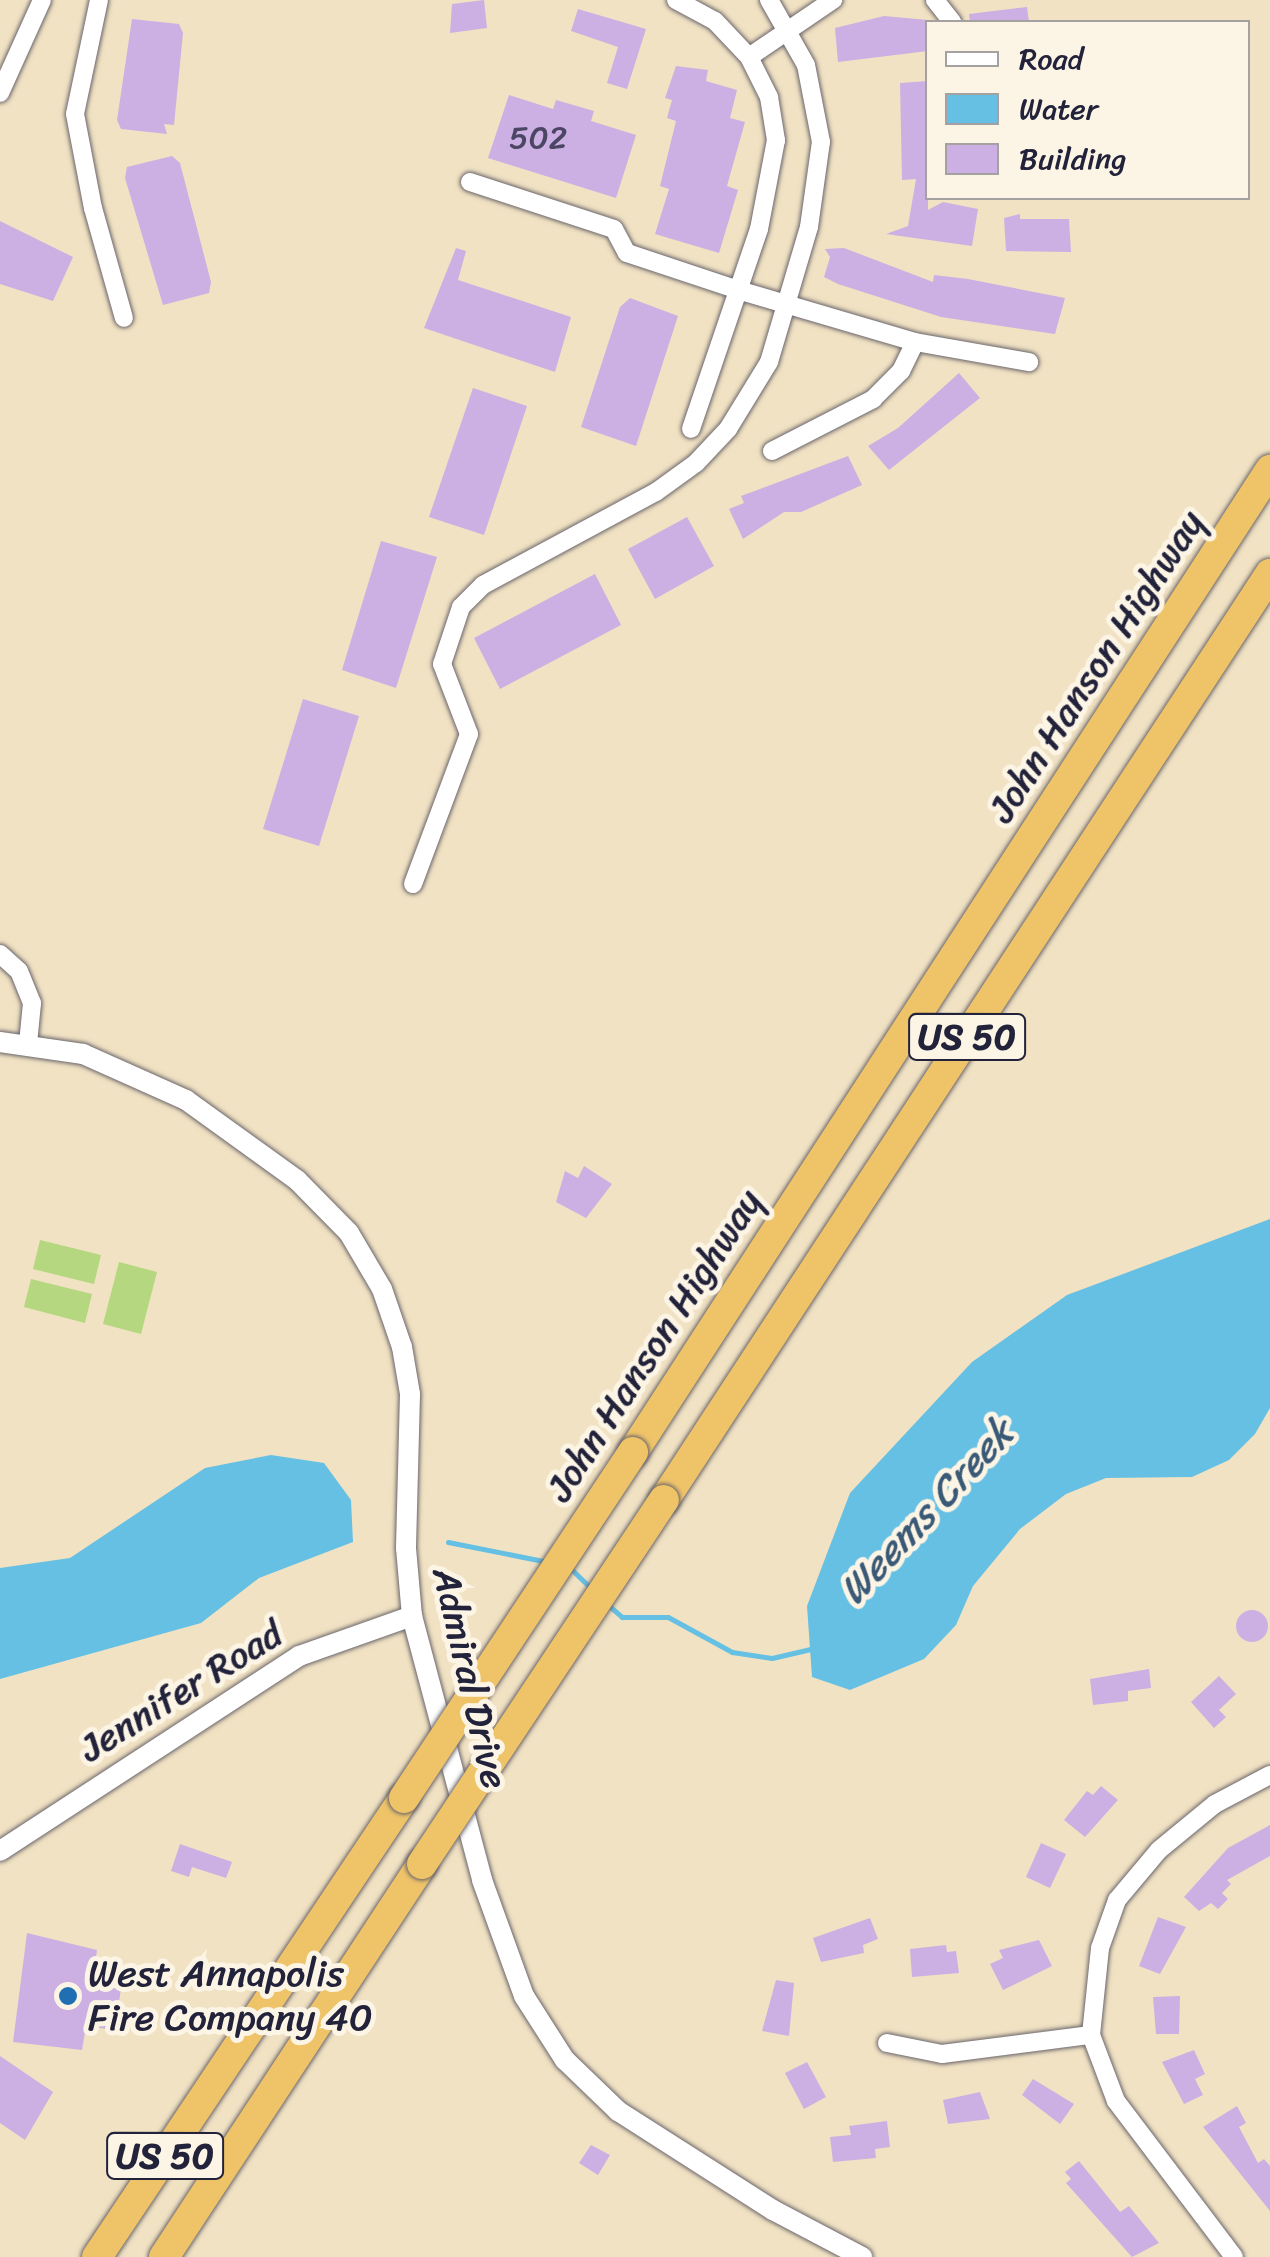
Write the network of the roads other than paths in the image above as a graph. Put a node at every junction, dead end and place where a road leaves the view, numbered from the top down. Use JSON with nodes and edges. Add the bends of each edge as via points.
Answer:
{"nodes":[{"id":1,"x":42,"y":0,"type":"edge"},
{"id":2,"x":99,"y":0,"type":"edge"},
{"id":3,"x":676,"y":0,"type":"edge"},
{"id":4,"x":769,"y":0,"type":"edge"},
{"id":5,"x":935,"y":0,"type":"edge"},
{"id":6,"x":824,"y":2,"type":"edge"},
{"id":7,"x":950,"y":20,"type":"edge"},
{"id":8,"x":789,"y":30,"type":"junction"},
{"id":9,"x":749,"y":57,"type":"junction"},
{"id":10,"x":0,"y":93,"type":"edge"},
{"id":11,"x":470,"y":182,"type":"dead end"},
{"id":12,"x":738,"y":290,"type":"junction"},
{"id":13,"x":786,"y":302,"type":"junction"},
{"id":14,"x":124,"y":318,"type":"dead end"},
{"id":15,"x":915,"y":342,"type":"junction"},
{"id":16,"x":1029,"y":362,"type":"dead end"},
{"id":17,"x":691,"y":429,"type":"dead end"},
{"id":18,"x":772,"y":451,"type":"dead end"},
{"id":19,"x":1270,"y":470,"type":"edge"},
{"id":20,"x":1270,"y":574,"type":"edge"},
{"id":21,"x":413,"y":884,"type":"dead end"},
{"id":22,"x":0,"y":954,"type":"edge"},
{"id":23,"x":0,"y":1042,"type":"edge"},
{"id":24,"x":28,"y":1044,"type":"junction"},
{"id":25,"x":412,"y":1616,"type":"junction"},
{"id":26,"x":1270,"y":1775,"type":"edge"},
{"id":27,"x":0,"y":1852,"type":"edge"},
{"id":28,"x":1091,"y":2035,"type":"junction"},
{"id":29,"x":887,"y":2042,"type":"dead end"},
{"id":30,"x":101,"y":2249,"type":"edge"},
{"id":31,"x":164,"y":2257,"type":"edge"},
{"id":32,"x":862,"y":2257,"type":"edge"},
{"id":33,"x":1234,"y":2257,"type":"edge"}],
"edges":[{"from":1,"to":10,"type":"street"},
{"from":2,"to":14,"type":"street","via":[[76,114]]},
{"from":3,"to":9,"type":"street","via":[[715,21]]},
{"from":4,"to":8,"type":"street"},
{"from":5,"to":7,"type":"street"},
{"from":6,"to":8,"type":"street"},
{"from":8,"to":9,"type":"street"},
{"from":8,"to":13,"type":"street","via":[[817,101],[822,142],[809,227]]},
{"from":9,"to":12,"type":"street","via":[[769,97],[776,140],[759,230]]},
{"from":11,"to":12,"type":"street","via":[[614,229],[627,253]]},
{"from":12,"to":13,"type":"street"},
{"from":12,"to":17,"type":"street"},
{"from":13,"to":15,"type":"street"},
{"from":13,"to":21,"type":"street","via":[[750,398],[696,464],[483,586],[462,607],[442,664],[469,734]]},
{"from":15,"to":16,"type":"street"},
{"from":15,"to":18,"type":"street","via":[[901,371],[873,399]]},
{"from":19,"to":30,"type":"highway","name":"John Hanson Highway","number":"US 50","bridge":true,"via":[[632,1452]]},
{"from":20,"to":31,"type":"highway","number":"US 50","bridge":true},
{"from":22,"to":24,"type":"street","via":[[19,971],[32,1002]]},
{"from":23,"to":24,"type":"street","name":"Admiral Drive"},
{"from":24,"to":25,"type":"street","name":"Admiral Drive","via":[[108,1062],[186,1100],[306,1188],[364,1255],[390,1308],[407,1370]]},
{"from":25,"to":27,"type":"street","name":"Jennifer Road","via":[[346,1635],[286,1663]]},
{"from":25,"to":32,"type":"street","name":"Admiral Drive","via":[[493,1916],[549,2038],[580,2078],[640,2126]]},
{"from":26,"to":28,"type":"street","via":[[1215,1804],[1159,1850],[1117,1900],[1100,1948]]},
{"from":28,"to":29,"type":"street","via":[[942,2054]]},
{"from":28,"to":33,"type":"street","via":[[1116,2101]]}]}
